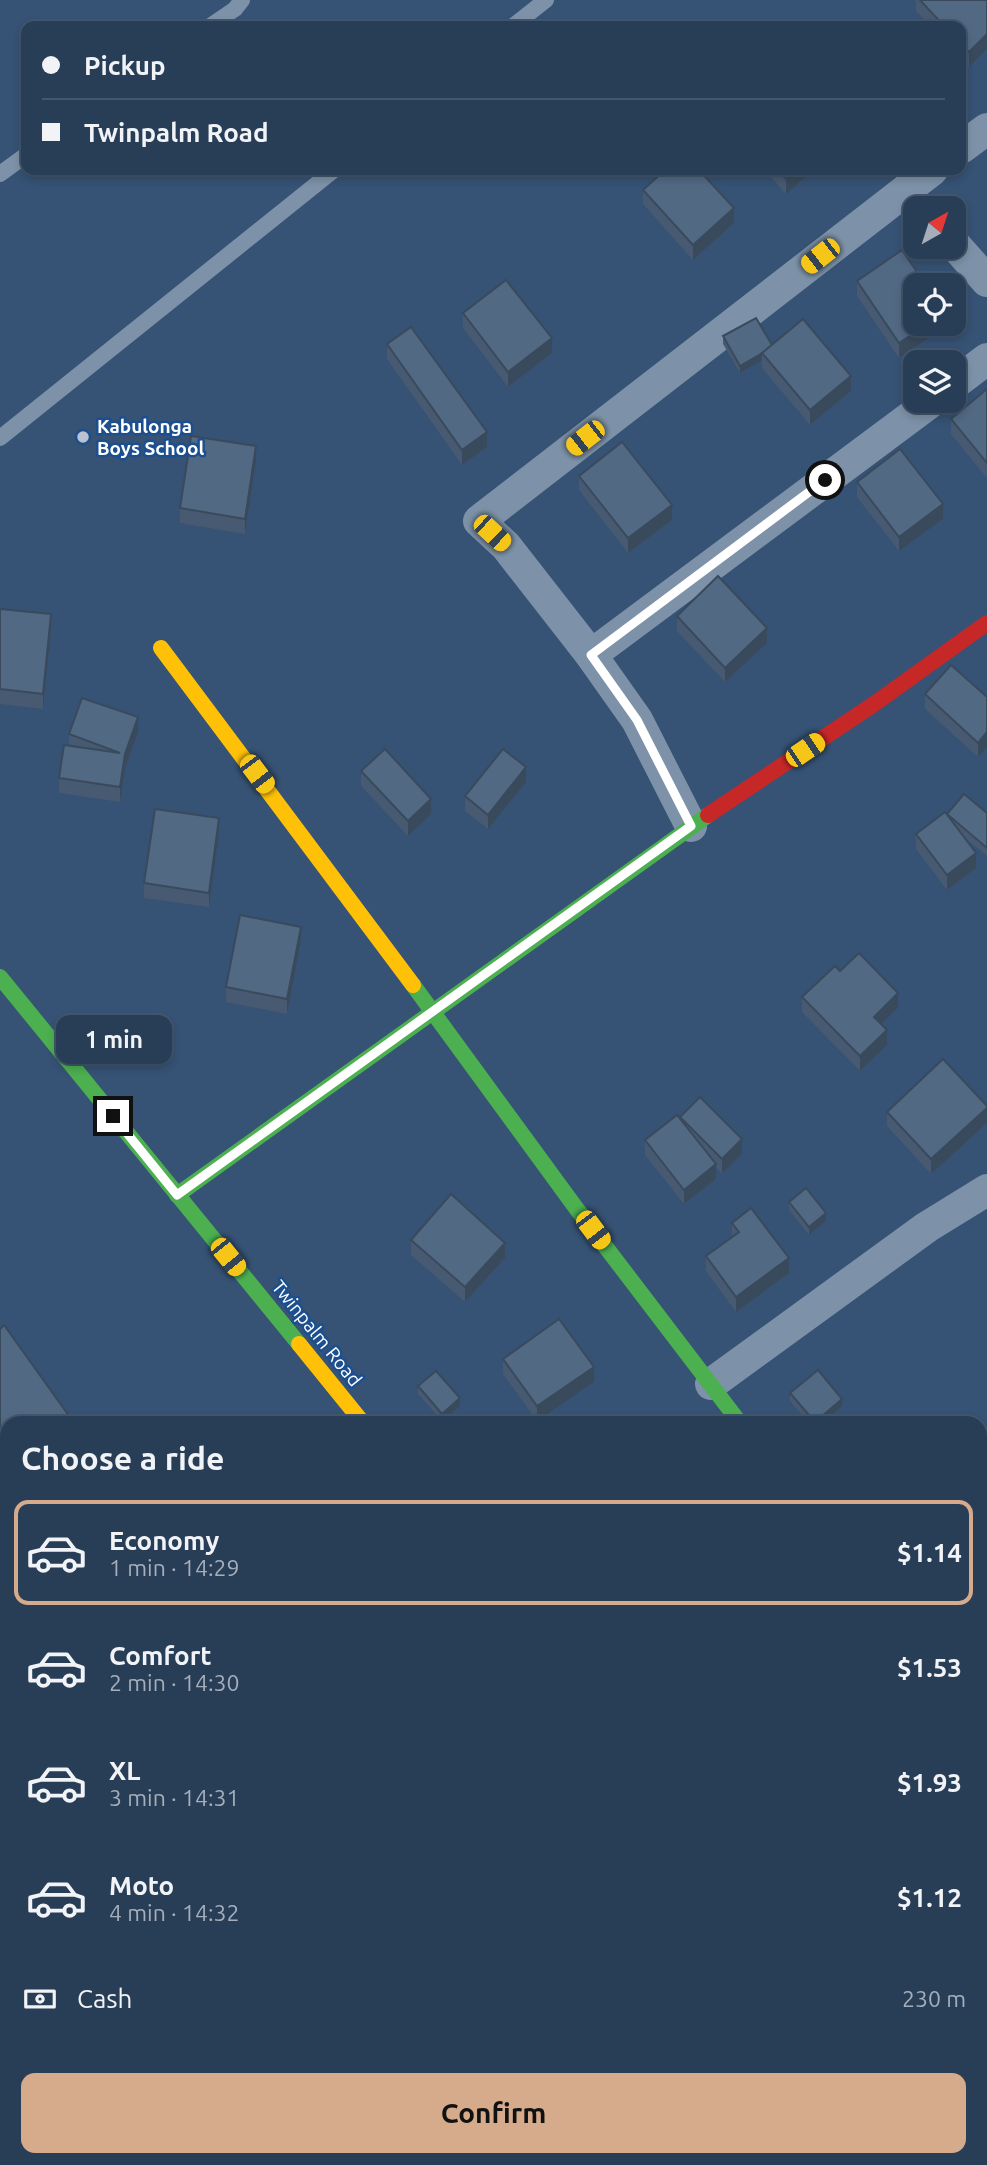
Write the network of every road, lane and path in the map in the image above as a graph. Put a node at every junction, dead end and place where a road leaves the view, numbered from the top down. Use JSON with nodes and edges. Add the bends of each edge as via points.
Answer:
{"nodes":[{"id":1,"x":242,"y":0,"type":"edge"},
{"id":2,"x":546,"y":0,"type":"edge"},
{"id":3,"x":217,"y":21,"type":"edge"},
{"id":4,"x":519,"y":21,"type":"edge"},
{"id":5,"x":987,"y":129,"type":"edge"},
{"id":6,"x":966,"y":144,"type":"edge"},
{"id":7,"x":21,"y":159,"type":"edge"},
{"id":8,"x":0,"y":174,"type":"edge"},
{"id":9,"x":328,"y":175,"type":"edge"},
{"id":10,"x":929,"y":175,"type":"edge"},
{"id":11,"x":916,"y":196,"type":"edge"},
{"id":12,"x":903,"y":207,"type":"edge"},
{"id":13,"x":966,"y":257,"type":"edge"},
{"id":14,"x":987,"y":281,"type":"edge"},
{"id":15,"x":987,"y":359,"type":"edge"},
{"id":16,"x":966,"y":375,"type":"edge"},
{"id":17,"x":916,"y":413,"type":"edge"},
{"id":18,"x":0,"y":438,"type":"edge"},
{"id":19,"x":987,"y":623,"type":"edge"},
{"id":20,"x":161,"y":648,"type":"dead end"},
{"id":21,"x":591,"y":655,"type":"junction"},
{"id":22,"x":691,"y":826,"type":"junction"},
{"id":23,"x":0,"y":977,"type":"edge"},
{"id":24,"x":432,"y":1011,"type":"junction"},
{"id":25,"x":987,"y":1190,"type":"edge"},
{"id":26,"x":177,"y":1195,"type":"junction"},
{"id":27,"x":711,"y":1384,"type":"junction"},
{"id":28,"x":357,"y":1416,"type":"edge"},
{"id":29,"x":735,"y":1416,"type":"edge"}],
"edges":[{"from":1,"to":3,"type":"lane"},
{"from":2,"to":4,"type":"lane"},
{"from":5,"to":6,"type":"street"},
{"from":7,"to":8,"type":"lane"},
{"from":9,"to":18,"type":"lane"},
{"from":10,"to":11,"type":"street"},
{"from":12,"to":21,"type":"street","via":[[479,521],[506,546]]},
{"from":13,"to":14,"type":"street"},
{"from":15,"to":16,"type":"street"},
{"from":17,"to":21,"type":"street"},
{"from":19,"to":22,"type":"street"},
{"from":20,"to":24,"type":"street"},
{"from":21,"to":22,"type":"street","via":[[637,720]]},
{"from":22,"to":24,"type":"street"},
{"from":23,"to":26,"type":"street","name":"Twinpalm Road"},
{"from":24,"to":26,"type":"street"},
{"from":24,"to":27,"type":"street"},
{"from":25,"to":27,"type":"street","via":[[927,1227]]},
{"from":26,"to":28,"type":"street","name":"Twinpalm Road"},
{"from":27,"to":29,"type":"street"}]}
